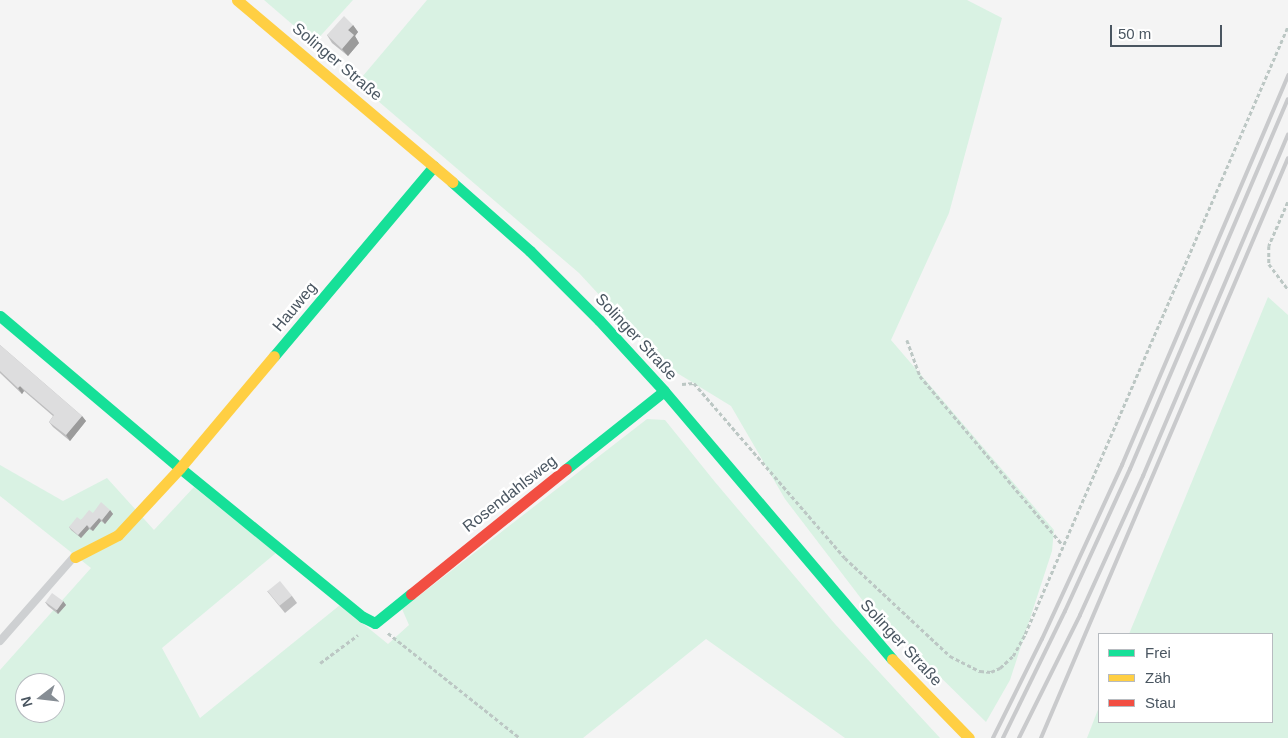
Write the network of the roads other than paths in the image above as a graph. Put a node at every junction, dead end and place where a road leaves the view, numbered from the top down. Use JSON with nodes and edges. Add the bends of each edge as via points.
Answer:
{"nodes":[{"id":1,"x":238,"y":0,"type":"edge"},
{"id":2,"x":434,"y":166,"type":"junction"},
{"id":3,"x":0,"y":316,"type":"edge"},
{"id":4,"x":664,"y":391,"type":"junction"},
{"id":5,"x":180,"y":468,"type":"junction"},
{"id":6,"x":74,"y":557,"type":"joint"},
{"id":7,"x":0,"y":641,"type":"edge"},
{"id":8,"x":970,"y":738,"type":"edge"}],
"edges":[{"from":1,"to":2,"type":"street","name":"Solinger Straße"},
{"from":2,"to":4,"type":"street","name":"Solinger Straße","via":[[530,251]]},
{"from":2,"to":5,"type":"street","name":"Hauweg"},
{"from":3,"to":5,"type":"street"},
{"from":4,"to":5,"type":"street","name":"Rosendahlsweg","via":[[375,622],[363,617]]},
{"from":4,"to":8,"type":"street","name":"Solinger Straße","via":[[861,625],[916,686]]},
{"from":5,"to":6,"type":"street","name":"Hauweg","via":[[118,535]]},
{"from":6,"to":7,"type":"lane"}]}
